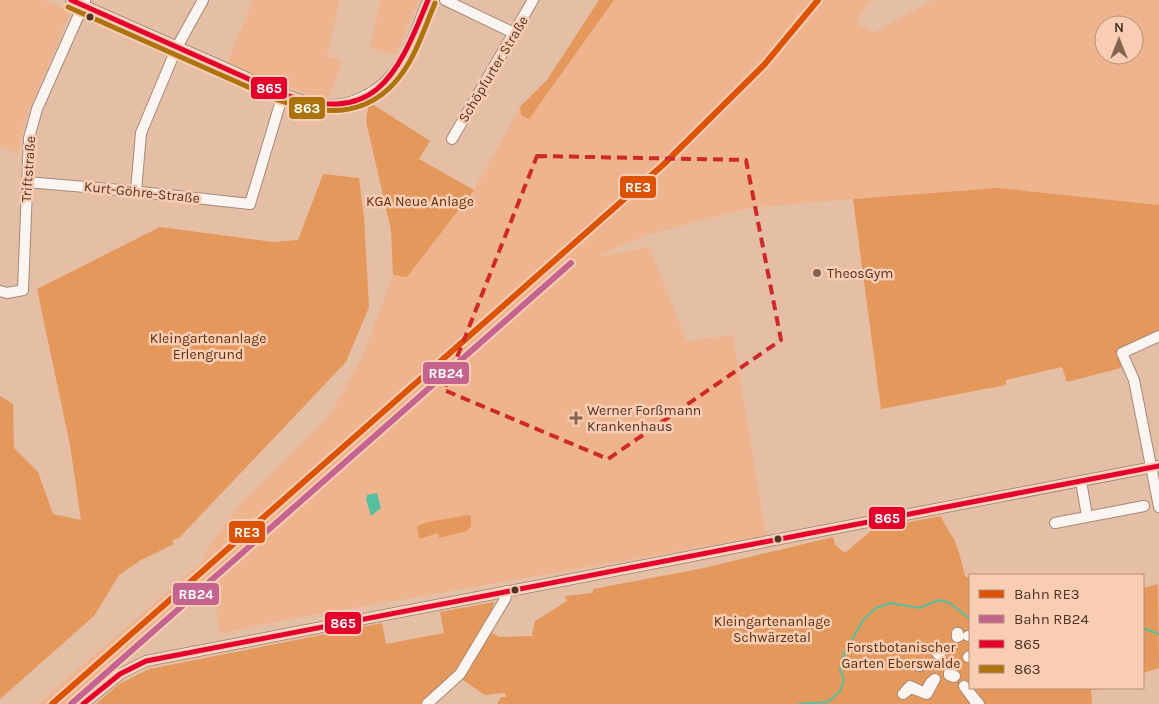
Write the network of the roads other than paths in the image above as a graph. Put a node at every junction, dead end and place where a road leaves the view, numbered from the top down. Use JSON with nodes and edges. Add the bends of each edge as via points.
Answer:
{"nodes":[{"id":1,"x":70,"y":0,"type":"edge"},
{"id":2,"x":203,"y":0,"type":"edge"},
{"id":3,"x":428,"y":0,"type":"edge"},
{"id":4,"x":445,"y":0,"type":"edge"},
{"id":5,"x":533,"y":0,"type":"edge"},
{"id":6,"x":85,"y":3,"type":"edge"},
{"id":7,"x":514,"y":33,"type":"junction"},
{"id":8,"x":177,"y":47,"type":"junction"},
{"id":9,"x":283,"y":94,"type":"junction"},
{"id":10,"x":452,"y":139,"type":"dead end"},
{"id":11,"x":27,"y":182,"type":"junction"},
{"id":12,"x":136,"y":191,"type":"junction"},
{"id":13,"x":0,"y":291,"type":"edge"},
{"id":14,"x":1159,"y":336,"type":"edge"},
{"id":15,"x":1155,"y":467,"type":"edge"},
{"id":16,"x":1081,"y":481,"type":"junction"},
{"id":17,"x":1144,"y":506,"type":"dead end"},
{"id":18,"x":1159,"y":507,"type":"edge"},
{"id":19,"x":1087,"y":516,"type":"junction"},
{"id":20,"x":1055,"y":523,"type":"dead end"},
{"id":21,"x":507,"y":592,"type":"junction"},
{"id":22,"x":83,"y":704,"type":"edge"},
{"id":23,"x":428,"y":704,"type":"edge"}],
"edges":[{"from":1,"to":6,"type":"street"},
{"from":2,"to":8,"type":"street"},
{"from":3,"to":9,"type":"street","via":[[395,72],[374,90],[346,104],[329,105]]},
{"from":4,"to":7,"type":"street"},
{"from":5,"to":7,"type":"street","name":"Schöpfurter Straße"},
{"from":6,"to":8,"type":"street"},
{"from":6,"to":11,"type":"street","name":"Triftstraße","via":[[38,109],[29,138]]},
{"from":7,"to":10,"type":"street","name":"Schöpfurter Straße"},
{"from":8,"to":9,"type":"street"},
{"from":8,"to":12,"type":"street","via":[[141,133]]},
{"from":9,"to":12,"type":"street","name":"Kurt-Göhre-Straße","via":[[250,204]]},
{"from":11,"to":12,"type":"street","name":"Kurt-Göhre-Straße"},
{"from":11,"to":13,"type":"street","name":"Triftstraße","via":[[23,290]]},
{"from":14,"to":15,"type":"street","via":[[1122,353],[1134,380]]},
{"from":15,"to":16,"type":"street"},
{"from":15,"to":18,"type":"street"},
{"from":16,"to":19,"type":"street"},
{"from":16,"to":21,"type":"street"},
{"from":17,"to":19,"type":"street"},
{"from":19,"to":20,"type":"street"},
{"from":21,"to":22,"type":"street","via":[[146,661],[120,674]]},
{"from":21,"to":23,"type":"street","via":[[460,674]]}]}
